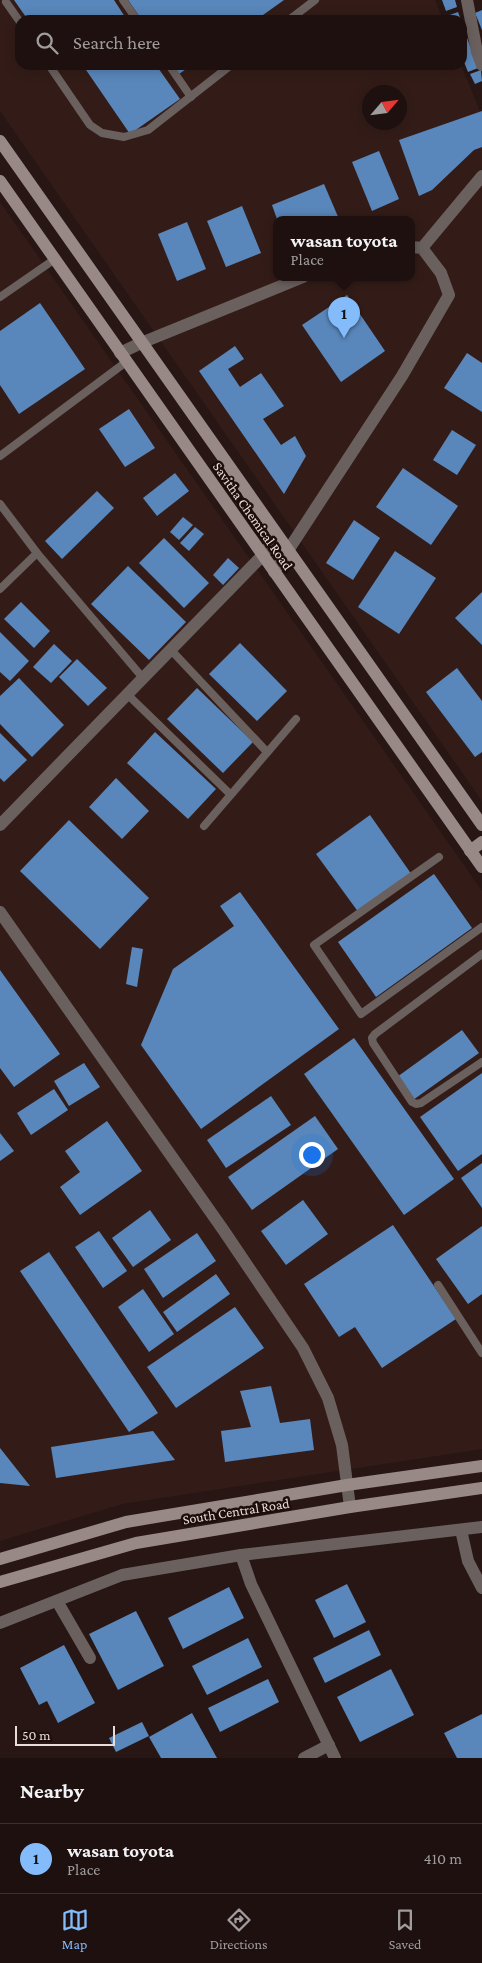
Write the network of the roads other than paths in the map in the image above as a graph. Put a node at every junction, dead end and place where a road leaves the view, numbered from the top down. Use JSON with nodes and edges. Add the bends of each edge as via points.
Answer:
{"nodes":[{"id":1,"x":123,"y":0,"type":"edge"},
{"id":2,"x":315,"y":0,"type":"edge"},
{"id":3,"x":467,"y":0,"type":"edge"},
{"id":4,"x":5,"y":3,"type":"edge"},
{"id":5,"x":134,"y":15,"type":"edge"},
{"id":6,"x":296,"y":15,"type":"edge"},
{"id":7,"x":15,"y":16,"type":"edge"},
{"id":8,"x":482,"y":65,"type":"edge"},
{"id":9,"x":52,"y":70,"type":"edge"},
{"id":10,"x":172,"y":70,"type":"edge"},
{"id":11,"x":225,"y":70,"type":"edge"},
{"id":12,"x":191,"y":96,"type":"junction"},
{"id":13,"x":0,"y":141,"type":"edge"},
{"id":14,"x":482,"y":176,"type":"edge"},
{"id":15,"x":0,"y":181,"type":"edge"},
{"id":16,"x":417,"y":248,"type":"edge"},
{"id":17,"x":55,"y":259,"type":"junction"},
{"id":18,"x":293,"y":281,"type":"edge"},
{"id":19,"x":0,"y":297,"type":"edge"},
{"id":20,"x":141,"y":343,"type":"junction"},
{"id":21,"x":123,"y":358,"type":"junction"},
{"id":22,"x":0,"y":456,"type":"edge"},
{"id":23,"x":0,"y":504,"type":"edge"},
{"id":24,"x":276,"y":535,"type":"junction"},
{"id":25,"x":288,"y":551,"type":"junction"},
{"id":26,"x":37,"y":554,"type":"junction"},
{"id":27,"x":262,"y":556,"type":"junction"},
{"id":28,"x":274,"y":572,"type":"junction"},
{"id":29,"x":0,"y":589,"type":"edge"},
{"id":30,"x":171,"y":650,"type":"junction"},
{"id":31,"x":143,"y":678,"type":"junction"},
{"id":32,"x":128,"y":694,"type":"junction"},
{"id":33,"x":296,"y":719,"type":"dead end"},
{"id":34,"x":267,"y":752,"type":"junction"},
{"id":35,"x":230,"y":794,"type":"junction"},
{"id":36,"x":0,"y":825,"type":"edge"},
{"id":37,"x":482,"y":825,"type":"edge"},
{"id":38,"x":204,"y":826,"type":"dead end"},
{"id":39,"x":482,"y":842,"type":"edge"},
{"id":40,"x":470,"y":851,"type":"junction"},
{"id":41,"x":439,"y":857,"type":"dead end"},
{"id":42,"x":482,"y":867,"type":"edge"},
{"id":43,"x":0,"y":912,"type":"edge"},
{"id":44,"x":482,"y":927,"type":"edge"},
{"id":45,"x":482,"y":954,"type":"edge"},
{"id":46,"x":482,"y":1062,"type":"edge"},
{"id":47,"x":438,"y":1285,"type":"dead end"},
{"id":48,"x":482,"y":1353,"type":"edge"},
{"id":49,"x":482,"y":1466,"type":"edge"},
{"id":50,"x":347,"y":1485,"type":"junction"},
{"id":51,"x":482,"y":1488,"type":"edge"},
{"id":52,"x":350,"y":1507,"type":"junction"},
{"id":53,"x":482,"y":1526,"type":"edge"},
{"id":54,"x":461,"y":1530,"type":"junction"},
{"id":55,"x":242,"y":1555,"type":"junction"},
{"id":56,"x":0,"y":1560,"type":"edge"},
{"id":57,"x":0,"y":1582,"type":"edge"},
{"id":58,"x":482,"y":1588,"type":"edge"},
{"id":59,"x":57,"y":1600,"type":"junction"},
{"id":60,"x":0,"y":1623,"type":"edge"},
{"id":61,"x":90,"y":1658,"type":"dead end"},
{"id":62,"x":329,"y":1745,"type":"junction"},
{"id":63,"x":304,"y":1758,"type":"edge"},
{"id":64,"x":335,"y":1758,"type":"edge"}],
"edges":[{"from":1,"to":5,"type":"lane"},
{"from":2,"to":6,"type":"lane"},
{"from":3,"to":8,"type":"street"},
{"from":4,"to":7,"type":"lane"},
{"from":9,"to":12,"type":"lane","via":[[90,125],[102,133],[124,137],[148,130]]},
{"from":10,"to":12,"type":"lane"},
{"from":11,"to":12,"type":"lane"},
{"from":13,"to":20,"type":"main road","name":"Savitha Chemical Road"},
{"from":14,"to":16,"type":"street"},
{"from":15,"to":17,"type":"main road","name":"Savitha Chemical Road"},
{"from":16,"to":25,"type":"street","via":[[441,273],[449,295],[402,376]]},
{"from":17,"to":19,"type":"lane"},
{"from":17,"to":21,"type":"main road","name":"Savitha Chemical Road"},
{"from":18,"to":20,"type":"street"},
{"from":20,"to":21,"type":"street"},
{"from":20,"to":24,"type":"main road","name":"Savitha Chemical Road"},
{"from":21,"to":22,"type":"lane"},
{"from":21,"to":27,"type":"main road","name":"Savitha Chemical Road"},
{"from":23,"to":26,"type":"lane"},
{"from":24,"to":25,"type":"main road","name":"Savitha Chemical Road"},
{"from":24,"to":27,"type":"street"},
{"from":25,"to":28,"type":"street"},
{"from":25,"to":37,"type":"main road","name":"Savitha Chemical Road"},
{"from":26,"to":29,"type":"lane"},
{"from":26,"to":31,"type":"lane"},
{"from":27,"to":28,"type":"main road","name":"Savitha Chemical Road"},
{"from":27,"to":30,"type":"street"},
{"from":28,"to":40,"type":"main road","name":"Savitha Chemical Road"},
{"from":30,"to":31,"type":"street"},
{"from":30,"to":34,"type":"lane"},
{"from":31,"to":32,"type":"street"},
{"from":32,"to":35,"type":"lane"},
{"from":32,"to":36,"type":"street"},
{"from":33,"to":34,"type":"lane"},
{"from":34,"to":35,"type":"lane"},
{"from":35,"to":38,"type":"lane"},
{"from":39,"to":40,"type":"main road"},
{"from":40,"to":42,"type":"main road","name":"Savitha Chemical Road"},
{"from":41,"to":44,"type":"lane","via":[[314,945],[361,1014]]},
{"from":43,"to":50,"type":"street","via":[[303,1348],[328,1398],[342,1445]]},
{"from":45,"to":46,"type":"lane","via":[[372,1038],[416,1104]]},
{"from":47,"to":48,"type":"lane"},
{"from":49,"to":50,"type":"main road","name":"South Central Road"},
{"from":50,"to":52,"type":"street"},
{"from":50,"to":56,"type":"main road","name":"South Central Road","via":[[126,1522]]},
{"from":51,"to":52,"type":"main road","name":"South Central Road"},
{"from":52,"to":57,"type":"main road","name":"South Central Road","via":[[136,1543]]},
{"from":53,"to":54,"type":"street"},
{"from":54,"to":55,"type":"street"},
{"from":54,"to":58,"type":"street","via":[[468,1561]]},
{"from":55,"to":59,"type":"street","via":[[122,1575]]},
{"from":55,"to":62,"type":"street","via":[[251,1584]]},
{"from":59,"to":60,"type":"street"},
{"from":59,"to":61,"type":"street"},
{"from":62,"to":63,"type":"street"},
{"from":62,"to":64,"type":"street"}]}
